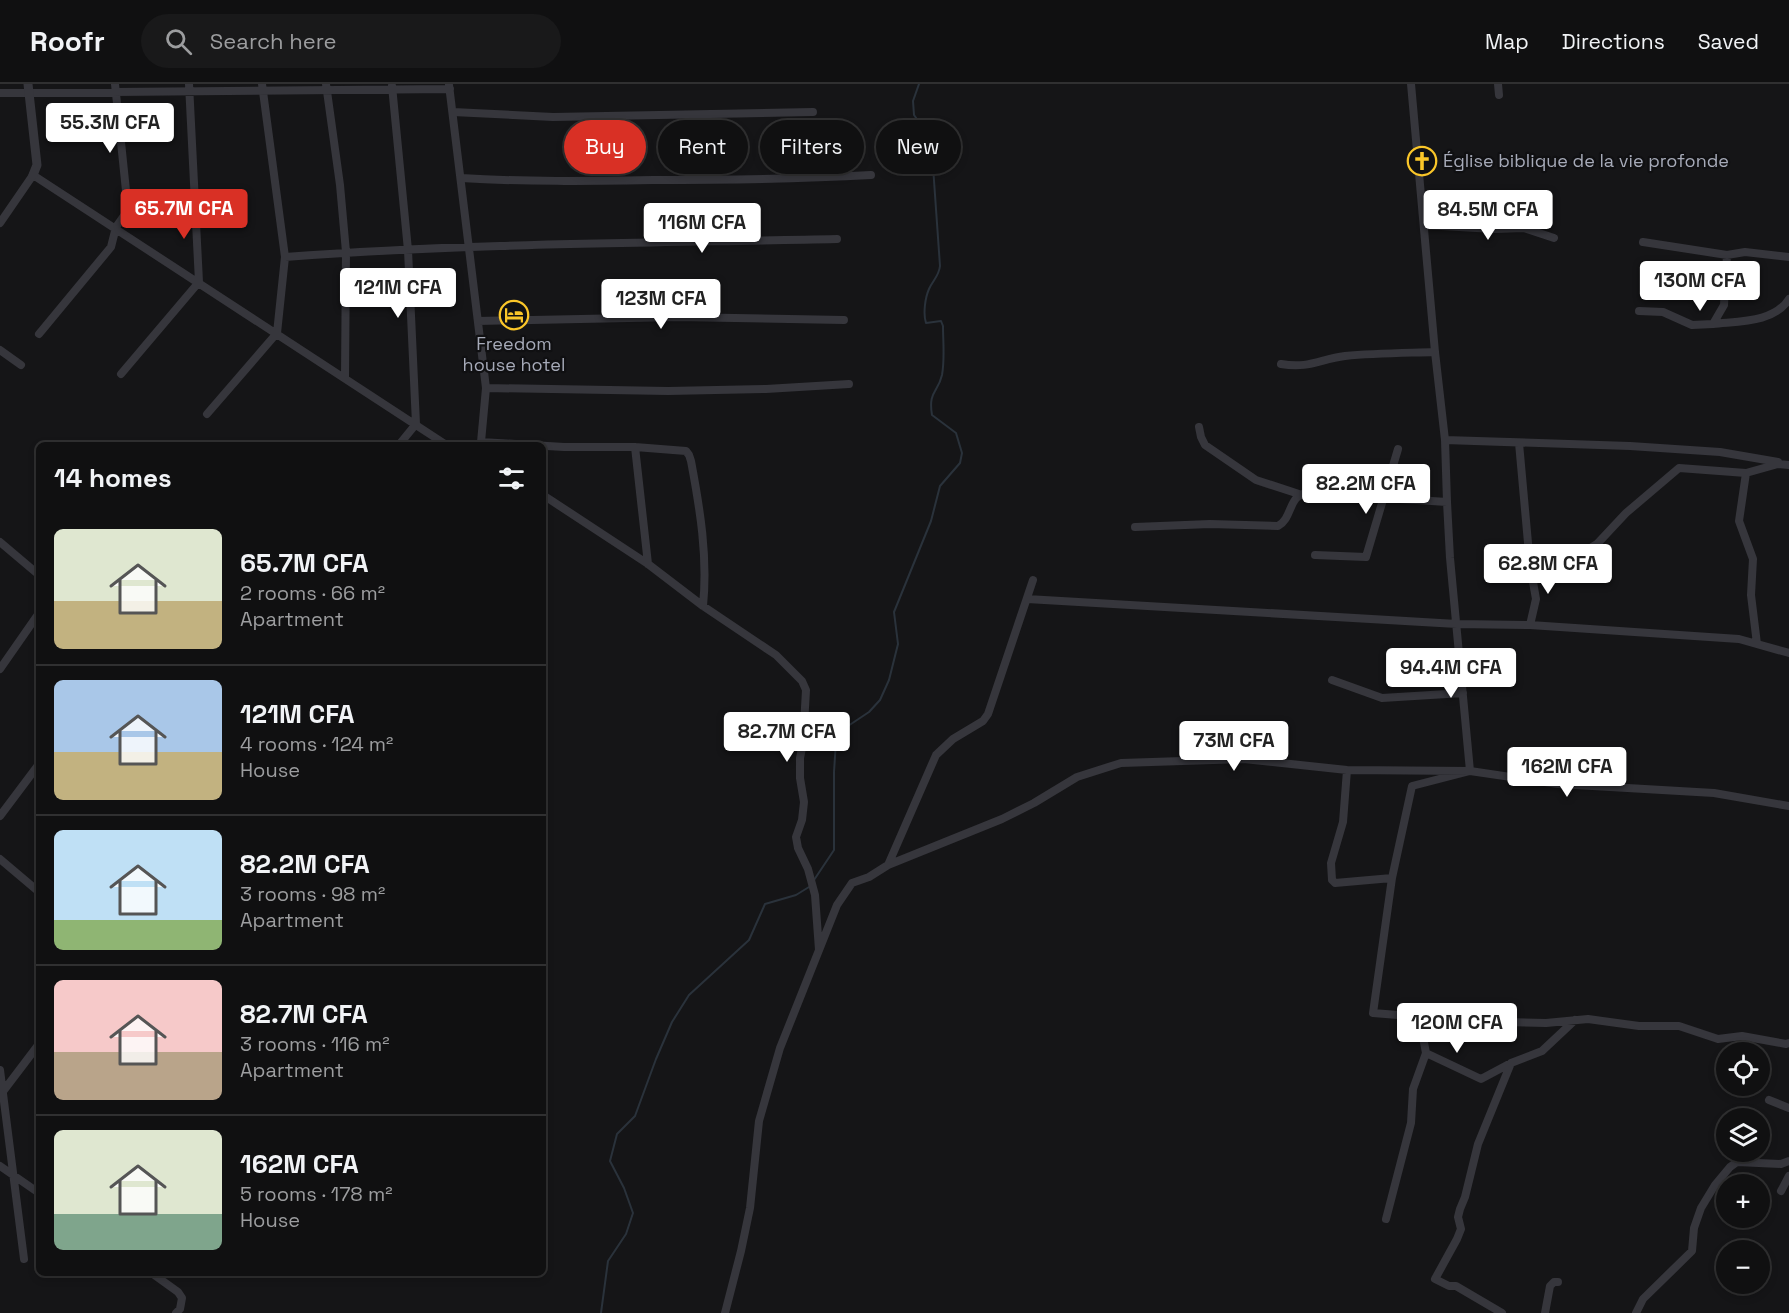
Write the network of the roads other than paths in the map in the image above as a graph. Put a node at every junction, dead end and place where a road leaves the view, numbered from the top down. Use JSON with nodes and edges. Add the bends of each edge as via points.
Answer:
{"nodes":[{"id":1,"x":1411,"y":84,"type":"edge"},
{"id":2,"x":1498,"y":84,"type":"edge"},
{"id":3,"x":450,"y":86,"type":"edge"},
{"id":4,"x":263,"y":87,"type":"edge"},
{"id":5,"x":326,"y":87,"type":"edge"},
{"id":6,"x":392,"y":87,"type":"edge"},
{"id":7,"x":28,"y":88,"type":"edge"},
{"id":8,"x":115,"y":88,"type":"edge"},
{"id":9,"x":189,"y":88,"type":"edge"},
{"id":10,"x":0,"y":93,"type":"edge"},
{"id":11,"x":1499,"y":95,"type":"dead end"},
{"id":12,"x":453,"y":112,"type":"junction"},
{"id":13,"x":813,"y":112,"type":"dead end"},
{"id":14,"x":33,"y":175,"type":"junction"},
{"id":15,"x":871,"y":175,"type":"dead end"},
{"id":16,"x":461,"y":178,"type":"junction"},
{"id":17,"x":0,"y":223,"type":"edge"},
{"id":18,"x":1424,"y":225,"type":"junction"},
{"id":19,"x":116,"y":227,"type":"junction"},
{"id":20,"x":1554,"y":238,"type":"dead end"},
{"id":21,"x":837,"y":239,"type":"dead end"},
{"id":22,"x":1643,"y":242,"type":"dead end"},
{"id":23,"x":470,"y":249,"type":"junction"},
{"id":24,"x":408,"y":250,"type":"junction"},
{"id":25,"x":346,"y":252,"type":"junction"},
{"id":26,"x":1727,"y":255,"type":"junction"},
{"id":27,"x":1789,"y":256,"type":"edge"},
{"id":28,"x":285,"y":257,"type":"junction"},
{"id":29,"x":199,"y":282,"type":"junction"},
{"id":30,"x":1789,"y":299,"type":"edge"},
{"id":31,"x":1639,"y":310,"type":"dead end"},
{"id":32,"x":844,"y":320,"type":"dead end"},
{"id":33,"x":478,"y":321,"type":"junction"},
{"id":34,"x":1713,"y":324,"type":"junction"},
{"id":35,"x":277,"y":333,"type":"junction"},
{"id":36,"x":39,"y":334,"type":"dead end"},
{"id":37,"x":0,"y":350,"type":"edge"},
{"id":38,"x":1435,"y":352,"type":"junction"},
{"id":39,"x":1281,"y":364,"type":"dead end"},
{"id":40,"x":21,"y":365,"type":"dead end"},
{"id":41,"x":121,"y":374,"type":"dead end"},
{"id":42,"x":345,"y":378,"type":"junction"},
{"id":43,"x":849,"y":384,"type":"dead end"},
{"id":44,"x":486,"y":388,"type":"junction"},
{"id":45,"x":207,"y":414,"type":"dead end"},
{"id":46,"x":416,"y":424,"type":"junction"},
{"id":47,"x":1199,"y":427,"type":"dead end"},
{"id":48,"x":1445,"y":440,"type":"junction"},
{"id":49,"x":401,"y":442,"type":"edge"},
{"id":50,"x":442,"y":442,"type":"edge"},
{"id":51,"x":480,"y":442,"type":"edge"},
{"id":52,"x":1520,"y":443,"type":"junction"},
{"id":53,"x":546,"y":446,"type":"edge"},
{"id":54,"x":635,"y":447,"type":"junction"},
{"id":55,"x":1398,"y":449,"type":"dead end"},
{"id":56,"x":1789,"y":465,"type":"edge"},
{"id":57,"x":1746,"y":472,"type":"junction"},
{"id":58,"x":1299,"y":494,"type":"junction"},
{"id":59,"x":546,"y":497,"type":"edge"},
{"id":60,"x":1385,"y":498,"type":"junction"},
{"id":61,"x":1447,"y":502,"type":"junction"},
{"id":62,"x":1135,"y":527,"type":"dead end"},
{"id":63,"x":0,"y":542,"type":"edge"},
{"id":64,"x":1315,"y":555,"type":"dead end"},
{"id":65,"x":648,"y":564,"type":"junction"},
{"id":66,"x":1530,"y":565,"type":"junction"},
{"id":67,"x":36,"y":572,"type":"edge"},
{"id":68,"x":1033,"y":580,"type":"dead end"},
{"id":69,"x":1028,"y":599,"type":"junction"},
{"id":70,"x":703,"y":606,"type":"junction"},
{"id":71,"x":36,"y":617,"type":"edge"},
{"id":72,"x":1457,"y":624,"type":"junction"},
{"id":73,"x":1530,"y":625,"type":"junction"},
{"id":74,"x":1757,"y":644,"type":"junction"},
{"id":75,"x":1789,"y":653,"type":"edge"},
{"id":76,"x":0,"y":669,"type":"edge"},
{"id":77,"x":1332,"y":680,"type":"dead end"},
{"id":78,"x":1463,"y":693,"type":"junction"},
{"id":79,"x":36,"y":768,"type":"edge"},
{"id":80,"x":1347,"y":770,"type":"junction"},
{"id":81,"x":1470,"y":771,"type":"junction"},
{"id":82,"x":1789,"y":806,"type":"edge"},
{"id":83,"x":0,"y":816,"type":"edge"},
{"id":84,"x":0,"y":859,"type":"edge"},
{"id":85,"x":888,"y":865,"type":"junction"},
{"id":86,"x":1392,"y":878,"type":"junction"},
{"id":87,"x":36,"y":889,"type":"edge"},
{"id":88,"x":819,"y":951,"type":"junction"},
{"id":89,"x":1419,"y":1016,"type":"junction"},
{"id":90,"x":1575,"y":1020,"type":"junction"},
{"id":91,"x":1789,"y":1043,"type":"edge"},
{"id":92,"x":36,"y":1048,"type":"edge"},
{"id":93,"x":1426,"y":1053,"type":"junction"},
{"id":94,"x":1511,"y":1063,"type":"junction"},
{"id":95,"x":0,"y":1070,"type":"edge"},
{"id":96,"x":1,"y":1094,"type":"edge"},
{"id":97,"x":1769,"y":1100,"type":"dead end"},
{"id":98,"x":1789,"y":1108,"type":"edge"},
{"id":99,"x":1789,"y":1161,"type":"edge"},
{"id":100,"x":0,"y":1166,"type":"edge"},
{"id":101,"x":14,"y":1176,"type":"junction"},
{"id":102,"x":1788,"y":1181,"type":"edge"},
{"id":103,"x":36,"y":1191,"type":"edge"},
{"id":104,"x":1781,"y":1191,"type":"dead end"},
{"id":105,"x":1386,"y":1219,"type":"dead end"},
{"id":106,"x":24,"y":1258,"type":"dead end"},
{"id":107,"x":156,"y":1276,"type":"edge"},
{"id":108,"x":1558,"y":1282,"type":"dead end"},
{"id":109,"x":1635,"y":1312,"type":"edge"},
{"id":110,"x":176,"y":1313,"type":"edge"},
{"id":111,"x":725,"y":1313,"type":"edge"},
{"id":112,"x":1502,"y":1313,"type":"edge"},
{"id":113,"x":1545,"y":1313,"type":"edge"}],
"edges":[{"from":1,"to":18,"type":"street"},
{"from":2,"to":11,"type":"street"},
{"from":3,"to":6,"type":"street"},
{"from":3,"to":12,"type":"street"},
{"from":4,"to":5,"type":"street"},
{"from":4,"to":9,"type":"street"},
{"from":4,"to":28,"type":"street"},
{"from":5,"to":6,"type":"street"},
{"from":5,"to":25,"type":"street"},
{"from":6,"to":24,"type":"street"},
{"from":7,"to":8,"type":"street"},
{"from":7,"to":10,"type":"street"},
{"from":7,"to":14,"type":"street","via":[[37,165]]},
{"from":8,"to":9,"type":"street"},
{"from":8,"to":19,"type":"street","via":[[128,210]]},
{"from":9,"to":29,"type":"street"},
{"from":12,"to":13,"type":"street","via":[[553,117]]},
{"from":12,"to":16,"type":"street"},
{"from":14,"to":17,"type":"street"},
{"from":14,"to":19,"type":"street"},
{"from":15,"to":16,"type":"street","via":[[682,181]]},
{"from":16,"to":23,"type":"street"},
{"from":18,"to":20,"type":"street","via":[[1524,228]]},
{"from":18,"to":38,"type":"street"},
{"from":19,"to":29,"type":"street"},
{"from":19,"to":36,"type":"street","via":[[111,248]]},
{"from":21,"to":23,"type":"street"},
{"from":22,"to":26,"type":"street"},
{"from":23,"to":24,"type":"street"},
{"from":23,"to":33,"type":"street"},
{"from":24,"to":25,"type":"street"},
{"from":24,"to":46,"type":"street"},
{"from":25,"to":28,"type":"street"},
{"from":25,"to":42,"type":"street"},
{"from":26,"to":27,"type":"street","via":[[1745,252]]},
{"from":26,"to":34,"type":"street","via":[[1724,305]]},
{"from":28,"to":35,"type":"street"},
{"from":29,"to":35,"type":"street"},
{"from":29,"to":41,"type":"street"},
{"from":30,"to":34,"type":"street","via":[[1775,313],[1761,318]]},
{"from":31,"to":34,"type":"street","via":[[1663,312],[1692,325]]},
{"from":32,"to":33,"type":"street","via":[[666,317]]},
{"from":33,"to":44,"type":"street"},
{"from":35,"to":42,"type":"street"},
{"from":35,"to":45,"type":"street"},
{"from":37,"to":40,"type":"street"},
{"from":38,"to":39,"type":"street","via":[[1348,356],[1302,366]]},
{"from":38,"to":48,"type":"street"},
{"from":42,"to":46,"type":"street"},
{"from":43,"to":44,"type":"street","via":[[668,391]]},
{"from":44,"to":51,"type":"street"},
{"from":46,"to":49,"type":"street"},
{"from":46,"to":50,"type":"street"},
{"from":47,"to":58,"type":"street","via":[[1205,445],[1248,475]]},
{"from":48,"to":52,"type":"street"},
{"from":48,"to":61,"type":"street"},
{"from":52,"to":56,"type":"street","via":[[1720,452]]},
{"from":52,"to":66,"type":"street"},
{"from":53,"to":54,"type":"street"},
{"from":54,"to":65,"type":"street"},
{"from":54,"to":70,"type":"street","via":[[682,450],[690,455],[704,549]]},
{"from":55,"to":60,"type":"street"},
{"from":56,"to":57,"type":"street"},
{"from":57,"to":66,"type":"street","via":[[1679,468],[1626,513],[1597,544],[1560,565]]},
{"from":57,"to":74,"type":"street","via":[[1739,521],[1753,558],[1751,595]]},
{"from":58,"to":60,"type":"street"},
{"from":58,"to":62,"type":"street","via":[[1285,523],[1278,526]]},
{"from":59,"to":65,"type":"street"},
{"from":60,"to":61,"type":"street"},
{"from":60,"to":64,"type":"street","via":[[1366,557]]},
{"from":61,"to":72,"type":"street"},
{"from":63,"to":67,"type":"street"},
{"from":65,"to":70,"type":"street"},
{"from":66,"to":73,"type":"street","via":[[1536,599]]},
{"from":68,"to":69,"type":"street"},
{"from":69,"to":72,"type":"street"},
{"from":69,"to":85,"type":"street","via":[[988,714],[936,755]]},
{"from":70,"to":88,"type":"street","via":[[776,655],[806,690],[800,758],[804,802],[796,837],[815,895]]},
{"from":71,"to":76,"type":"street"},
{"from":72,"to":73,"type":"street"},
{"from":72,"to":78,"type":"street"},
{"from":73,"to":74,"type":"street","via":[[1739,639]]},
{"from":74,"to":75,"type":"street"},
{"from":77,"to":78,"type":"street","via":[[1382,698]]},
{"from":78,"to":81,"type":"street"},
{"from":79,"to":83,"type":"street"},
{"from":80,"to":81,"type":"street"},
{"from":80,"to":85,"type":"street","via":[[1244,759],[1121,763],[1077,777],[1002,819]]},
{"from":80,"to":86,"type":"street","via":[[1343,822],[1331,863],[1332,880],[1335,883]]},
{"from":81,"to":82,"type":"street","via":[[1558,784],[1714,794]]},
{"from":81,"to":86,"type":"street","via":[[1412,786]]},
{"from":84,"to":87,"type":"street"},
{"from":85,"to":88,"type":"street","via":[[852,883],[837,905]]},
{"from":86,"to":89,"type":"street","via":[[1373,1013]]},
{"from":88,"to":111,"type":"street","via":[[780,1048],[759,1121],[750,1209]]},
{"from":89,"to":90,"type":"street","via":[[1489,1026],[1503,1022]]},
{"from":89,"to":93,"type":"street"},
{"from":90,"to":91,"type":"street","via":[[1679,1026],[1718,1039],[1742,1036]]},
{"from":90,"to":94,"type":"street","via":[[1542,1051]]},
{"from":92,"to":96,"type":"street"},
{"from":93,"to":94,"type":"street","via":[[1481,1079]]},
{"from":93,"to":105,"type":"street","via":[[1413,1089],[1411,1123]]},
{"from":94,"to":112,"type":"street","via":[[1478,1144],[1458,1217],[1461,1228],[1435,1279],[1456,1286]]},
{"from":95,"to":96,"type":"street"},
{"from":96,"to":101,"type":"street"},
{"from":97,"to":98,"type":"street"},
{"from":99,"to":109,"type":"street","via":[[1737,1162],[1730,1167],[1701,1208],[1692,1251],[1643,1299]]},
{"from":100,"to":101,"type":"street"},
{"from":101,"to":103,"type":"street"},
{"from":101,"to":106,"type":"street"},
{"from":102,"to":104,"type":"street"},
{"from":107,"to":110,"type":"street","via":[[182,1298]]},
{"from":108,"to":113,"type":"street","via":[[1550,1286]]}]}
